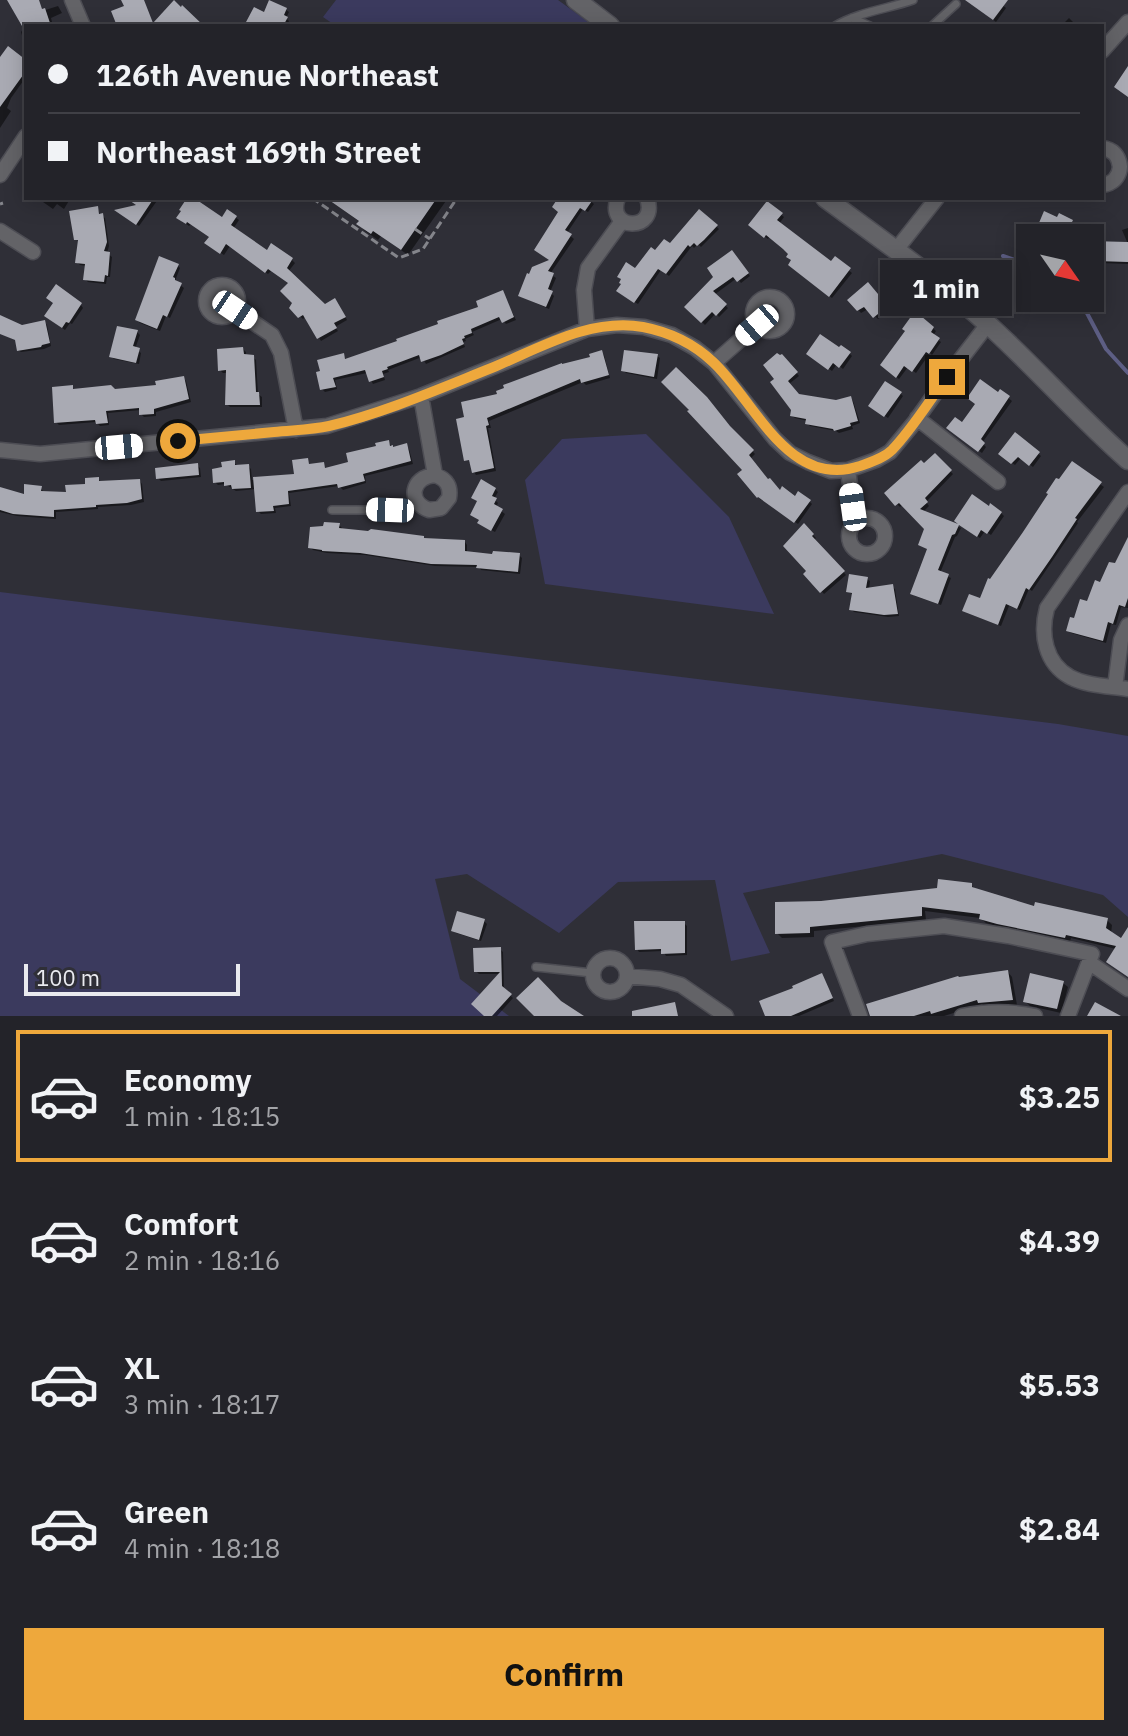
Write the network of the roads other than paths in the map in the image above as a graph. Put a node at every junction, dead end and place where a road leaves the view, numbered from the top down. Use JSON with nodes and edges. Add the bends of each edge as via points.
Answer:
{"nodes":[{"id":1,"x":72,"y":0,"type":"edge"},
{"id":2,"x":576,"y":0,"type":"edge"},
{"id":3,"x":913,"y":0,"type":"edge"},
{"id":4,"x":956,"y":4,"type":"dead end"},
{"id":5,"x":852,"y":18,"type":"junction"},
{"id":6,"x":1128,"y":22,"type":"edge"},
{"id":7,"x":82,"y":24,"type":"edge"},
{"id":8,"x":607,"y":24,"type":"edge"},
{"id":9,"x":839,"y":24,"type":"edge"},
{"id":10,"x":866,"y":24,"type":"edge"},
{"id":11,"x":934,"y":24,"type":"edge"},
{"id":12,"x":1104,"y":49,"type":"edge"},
{"id":13,"x":24,"y":139,"type":"edge"},
{"id":14,"x":1104,"y":148,"type":"edge"},
{"id":15,"x":0,"y":175,"type":"edge"},
{"id":16,"x":1104,"y":185,"type":"edge"},
{"id":17,"x":617,"y":200,"type":"edge"},
{"id":18,"x":648,"y":200,"type":"edge"},
{"id":19,"x":828,"y":200,"type":"edge"},
{"id":20,"x":935,"y":200,"type":"edge"},
{"id":21,"x":622,"y":221,"type":"junction"},
{"id":22,"x":0,"y":231,"type":"edge"},
{"id":23,"x":896,"y":250,"type":"junction"},
{"id":24,"x":33,"y":252,"type":"dead end"},
{"id":25,"x":235,"y":310,"type":"dead end"},
{"id":26,"x":988,"y":324,"type":"junction"},
{"id":27,"x":757,"y":325,"type":"dead end"},
{"id":28,"x":587,"y":329,"type":"junction"},
{"id":29,"x":714,"y":363,"type":"junction"},
{"id":30,"x":421,"y":396,"type":"junction"},
{"id":31,"x":917,"y":418,"type":"junction"},
{"id":32,"x":296,"y":430,"type":"junction"},
{"id":33,"x":0,"y":450,"type":"edge"},
{"id":34,"x":1128,"y":460,"type":"edge"},
{"id":35,"x":848,"y":470,"type":"junction"},
{"id":36,"x":435,"y":475,"type":"junction"},
{"id":37,"x":998,"y":482,"type":"dead end"},
{"id":38,"x":1128,"y":492,"type":"edge"},
{"id":39,"x":418,"y":503,"type":"junction"},
{"id":40,"x":332,"y":510,"type":"dead end"},
{"id":41,"x":859,"y":520,"type":"dead end"},
{"id":42,"x":1128,"y":625,"type":"edge"},
{"id":43,"x":1121,"y":688,"type":"edge"},
{"id":44,"x":1091,"y":958,"type":"junction"},
{"id":45,"x":536,"y":967,"type":"dead end"},
{"id":46,"x":592,"y":973,"type":"junction"},
{"id":47,"x":627,"y":976,"type":"junction"},
{"id":48,"x":1128,"y":989,"type":"edge"},
{"id":49,"x":726,"y":1016,"type":"edge"},
{"id":50,"x":860,"y":1016,"type":"edge"},
{"id":51,"x":962,"y":1016,"type":"edge"},
{"id":52,"x":1035,"y":1016,"type":"edge"},
{"id":53,"x":1068,"y":1016,"type":"edge"}],
"edges":[{"from":1,"to":7,"type":"street"},
{"from":2,"to":8,"type":"street"},
{"from":3,"to":5,"type":"lane"},
{"from":4,"to":11,"type":"lane"},
{"from":5,"to":9,"type":"lane"},
{"from":5,"to":10,"type":"lane"},
{"from":6,"to":12,"type":"street"},
{"from":13,"to":15,"type":"street"},
{"from":14,"to":16,"type":"street","via":[[1116,154],[1120,167],[1116,179]]},
{"from":17,"to":21,"type":"street","via":[[615,211]]},
{"from":18,"to":21,"type":"street","via":[[644,220]]},
{"from":19,"to":23,"type":"street"},
{"from":20,"to":23,"type":"street"},
{"from":21,"to":28,"type":"street","via":[[588,268]]},
{"from":22,"to":24,"type":"street"},
{"from":23,"to":26,"type":"street"},
{"from":25,"to":32,"type":"street","via":[[272,335],[281,353]]},
{"from":26,"to":31,"type":"street"},
{"from":26,"to":34,"type":"street"},
{"from":27,"to":29,"type":"street"},
{"from":28,"to":29,"type":"street","via":[[644,327],[672,335]]},
{"from":28,"to":30,"type":"street"},
{"from":29,"to":35,"type":"street","via":[[790,453],[831,471]]},
{"from":30,"to":32,"type":"street","via":[[327,426]]},
{"from":30,"to":36,"type":"street"},
{"from":31,"to":35,"type":"street","via":[[890,452]]},
{"from":31,"to":37,"type":"street"},
{"from":32,"to":33,"type":"street","via":[[40,454]]},
{"from":35,"to":41,"type":"street"},
{"from":36,"to":39,"type":"street","via":[[419,481],[414,493]]},
{"from":36,"to":39,"type":"street","via":[[449,486],[446,504],[429,510]]},
{"from":38,"to":43,"type":"street","via":[[1047,608],[1043,625],[1045,646],[1057,666],[1083,681]]},
{"from":39,"to":40,"type":"lane","via":[[390,510]]},
{"from":42,"to":43,"type":"street","via":[[1121,640]]},
{"from":44,"to":48,"type":"street"},
{"from":44,"to":50,"type":"street","via":[[944,926],[832,942]]},
{"from":44,"to":53,"type":"street"},
{"from":45,"to":46,"type":"lane"},
{"from":46,"to":47,"type":"street","via":[[605,992],[622,987]]},
{"from":46,"to":47,"type":"street","via":[[609,957],[620,960]]},
{"from":47,"to":49,"type":"street","via":[[681,985]]},
{"from":51,"to":52,"type":"street","via":[[1013,1011]]}]}
